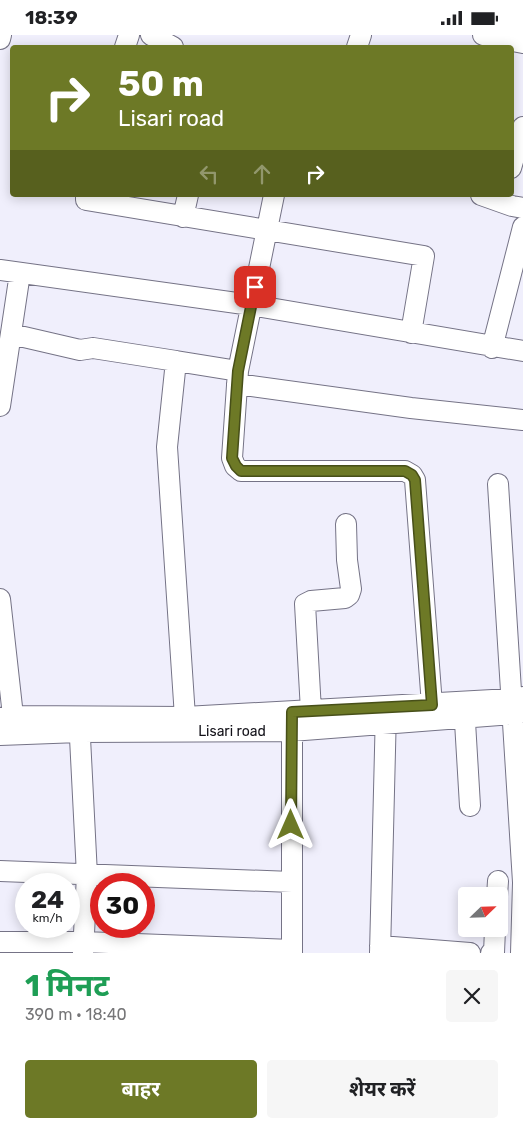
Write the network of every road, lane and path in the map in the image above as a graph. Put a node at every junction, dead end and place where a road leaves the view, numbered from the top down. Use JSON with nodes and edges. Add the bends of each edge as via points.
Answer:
{"nodes":[{"id":1,"x":1,"y":35,"type":"edge"},
{"id":2,"x":151,"y":35,"type":"edge"},
{"id":3,"x":483,"y":35,"type":"edge"},
{"id":4,"x":0,"y":39,"type":"edge"},
{"id":5,"x":523,"y":43,"type":"edge"},
{"id":6,"x":169,"y":45,"type":"edge"},
{"id":7,"x":523,"y":127,"type":"edge"},
{"id":8,"x":520,"y":148,"type":"edge"},
{"id":9,"x":514,"y":161,"type":"edge"},
{"id":10,"x":86,"y":197,"type":"edge"},
{"id":11,"x":188,"y":197,"type":"edge"},
{"id":12,"x":274,"y":197,"type":"edge"},
{"id":13,"x":502,"y":199,"type":"edge"},
{"id":14,"x":523,"y":208,"type":"edge"},
{"id":15,"x":184,"y":217,"type":"junction"},
{"id":16,"x":523,"y":227,"type":"edge"},
{"id":17,"x":266,"y":230,"type":"junction"},
{"id":18,"x":10,"y":271,"type":"edge"},
{"id":19,"x":251,"y":305,"type":"junction"},
{"id":20,"x":411,"y":333,"type":"junction"},
{"id":21,"x":11,"y":334,"type":"junction"},
{"id":22,"x":492,"y":347,"type":"junction"},
{"id":23,"x":523,"y":351,"type":"edge"},
{"id":24,"x":176,"y":361,"type":"junction"},
{"id":25,"x":237,"y":378,"type":"junction"},
{"id":26,"x":0,"y":406,"type":"edge"},
{"id":27,"x":523,"y":420,"type":"edge"},
{"id":28,"x":498,"y":484,"type":"dead end"},
{"id":29,"x":346,"y":524,"type":"dead end"},
{"id":30,"x":0,"y":599,"type":"edge"},
{"id":31,"x":432,"y":705,"type":"junction"},
{"id":32,"x":518,"y":706,"type":"edge"},
{"id":33,"x":464,"y":710,"type":"junction"},
{"id":34,"x":386,"y":715,"type":"junction"},
{"id":35,"x":6,"y":717,"type":"edge"},
{"id":36,"x":185,"y":717,"type":"junction"},
{"id":37,"x":298,"y":718,"type":"junction"},
{"id":38,"x":79,"y":724,"type":"junction"},
{"id":39,"x":0,"y":735,"type":"edge"},
{"id":40,"x":470,"y":805,"type":"dead end"},
{"id":41,"x":0,"y":871,"type":"edge"},
{"id":42,"x":86,"y":875,"type":"junction"},
{"id":43,"x":292,"y":882,"type":"junction"},
{"id":44,"x":523,"y":882,"type":"edge"},
{"id":45,"x":495,"y":937,"type":"edge"},
{"id":46,"x":0,"y":942,"type":"edge"},
{"id":47,"x":83,"y":947,"type":"edge"},
{"id":48,"x":380,"y":949,"type":"edge"},
{"id":49,"x":292,"y":951,"type":"edge"},
{"id":50,"x":470,"y":953,"type":"edge"},
{"id":51,"x":491,"y":953,"type":"edge"},
{"id":52,"x":521,"y":953,"type":"edge"}],
"edges":[{"from":1,"to":4,"type":"street"},
{"from":2,"to":6,"type":"street"},
{"from":3,"to":5,"type":"street"},
{"from":7,"to":8,"type":"street"},
{"from":8,"to":9,"type":"street"},
{"from":10,"to":15,"type":"street","via":[[86,200]]},
{"from":11,"to":15,"type":"street"},
{"from":12,"to":17,"type":"street"},
{"from":13,"to":14,"type":"street"},
{"from":15,"to":17,"type":"street"},
{"from":16,"to":22,"type":"street"},
{"from":17,"to":19,"type":"street"},
{"from":17,"to":20,"type":"street","via":[[424,257]]},
{"from":18,"to":19,"type":"street"},
{"from":18,"to":21,"type":"street"},
{"from":19,"to":20,"type":"street"},
{"from":19,"to":25,"type":"street"},
{"from":20,"to":22,"type":"street"},
{"from":21,"to":24,"type":"street","via":[[80,350],[93,348]]},
{"from":21,"to":26,"type":"street"},
{"from":22,"to":23,"type":"street"},
{"from":24,"to":25,"type":"street"},
{"from":24,"to":36,"type":"street","via":[[167,447]]},
{"from":25,"to":27,"type":"street","via":[[412,408]]},
{"from":25,"to":31,"type":"street","via":[[232,458],[241,471],[405,471],[415,480]]},
{"from":28,"to":32,"type":"street","via":[[503,578]]},
{"from":29,"to":37,"type":"street","via":[[349,595],[305,603]]},
{"from":30,"to":35,"type":"street"},
{"from":31,"to":33,"type":"street","name":"Lisari road"},
{"from":31,"to":34,"type":"street","name":"Lisari road"},
{"from":32,"to":33,"type":"street","name":"Lisari road"},
{"from":32,"to":44,"type":"street"},
{"from":33,"to":34,"type":"street","name":"Lisari road"},
{"from":33,"to":40,"type":"street"},
{"from":34,"to":37,"type":"street","name":"Lisari road"},
{"from":34,"to":37,"type":"street","name":"Lisari road"},
{"from":34,"to":48,"type":"street"},
{"from":35,"to":38,"type":"street","name":"Lisari road"},
{"from":36,"to":37,"type":"street","name":"Lisari road"},
{"from":36,"to":38,"type":"street","name":"Lisari road"},
{"from":37,"to":38,"type":"street","name":"Lisari road"},
{"from":37,"to":43,"type":"street"},
{"from":38,"to":39,"type":"street","name":"Lisari road"},
{"from":38,"to":42,"type":"street"},
{"from":41,"to":42,"type":"street"},
{"from":42,"to":43,"type":"street"},
{"from":42,"to":47,"type":"street"},
{"from":43,"to":49,"type":"street"},
{"from":44,"to":52,"type":"street"},
{"from":45,"to":51,"type":"street","via":[[494,953]]},
{"from":46,"to":47,"type":"street"},
{"from":47,"to":49,"type":"street"},
{"from":48,"to":50,"type":"street"}]}
